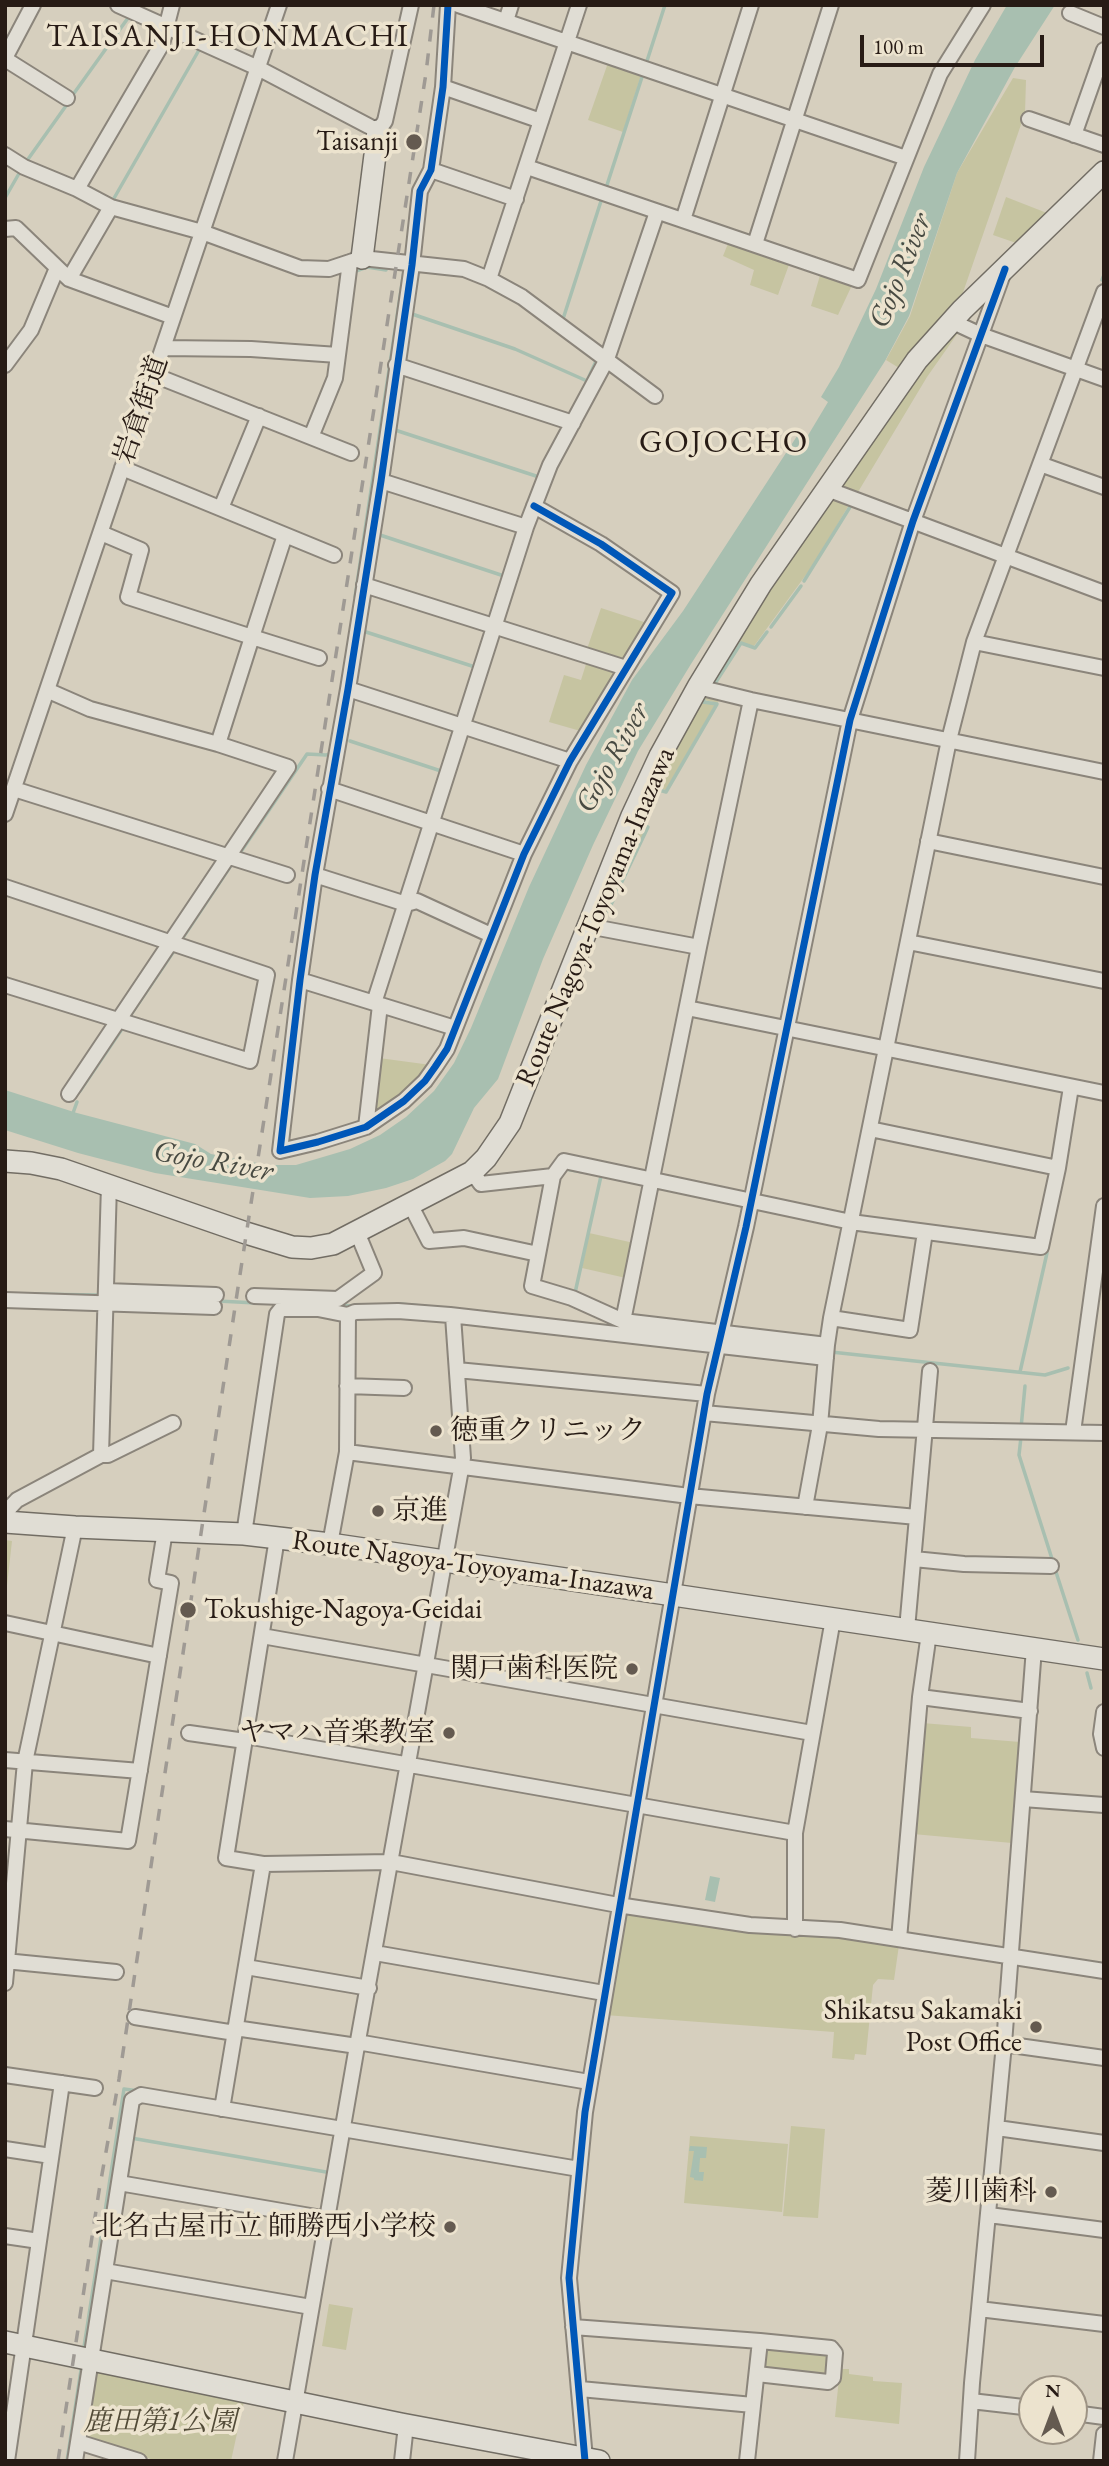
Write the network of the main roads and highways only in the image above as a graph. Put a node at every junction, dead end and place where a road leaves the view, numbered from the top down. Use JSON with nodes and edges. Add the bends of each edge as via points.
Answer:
{"nodes":[{"id":1,"x":378,"y":131,"type":"road end"},
{"id":2,"x":1104,"y":172,"type":"edge"},
{"id":3,"x":356,"y":260,"type":"road end"},
{"id":4,"x":5,"y":1161,"type":"edge"},
{"id":5,"x":5,"y":1522,"type":"edge"},
{"id":6,"x":1104,"y":1659,"type":"edge"},
{"id":7,"x":15,"y":2344,"type":"edge"},
{"id":8,"x":590,"y":2460,"type":"edge"}],
"edges":[{"from":1,"to":3,"type":"main road"},
{"from":2,"to":4,"type":"main road","name":"Route Nagoya-Toyoyama-Inazawa","via":[[951,321],[897,388],[761,584],[645,786],[510,1123],[472,1172],[333,1244],[311,1248],[292,1247],[61,1169]]},
{"from":5,"to":6,"type":"main road","name":"Route Nagoya-Toyoyama-Inazawa","via":[[244,1534],[330,1544]]},
{"from":7,"to":8,"type":"main road"}]}
